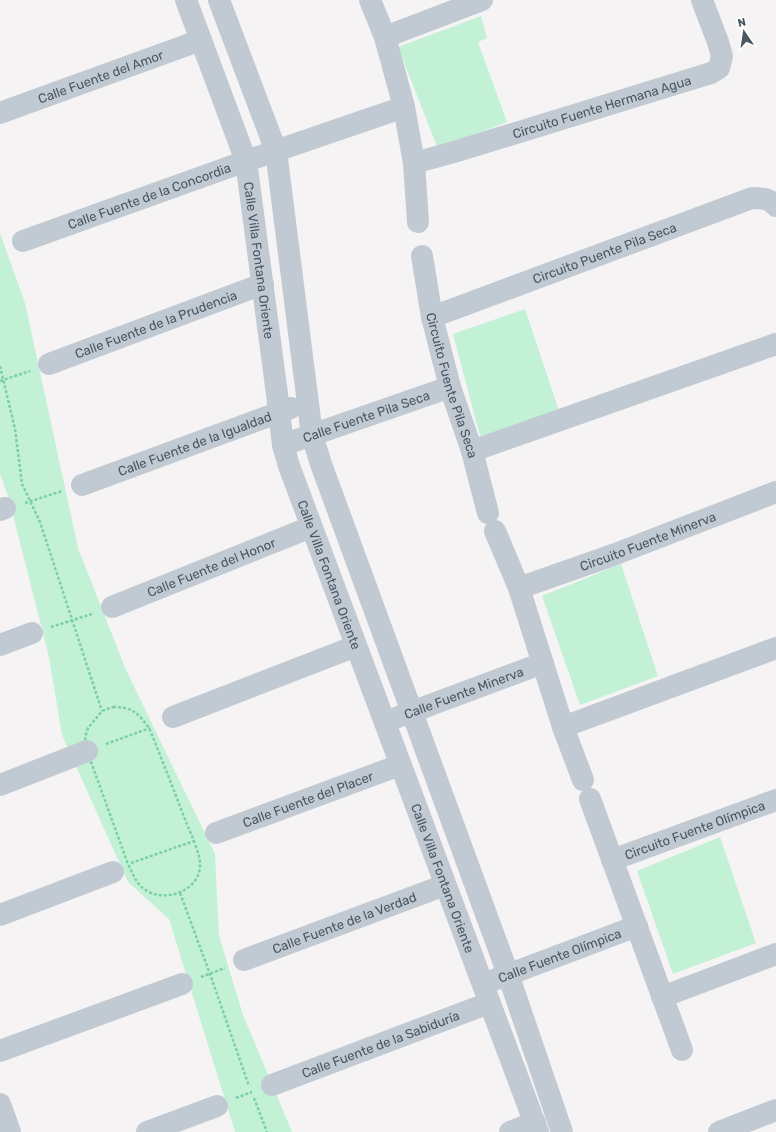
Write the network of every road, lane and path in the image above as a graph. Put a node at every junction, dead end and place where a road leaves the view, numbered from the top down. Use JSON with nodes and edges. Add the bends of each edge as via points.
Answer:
{"nodes":[{"id":1,"x":186,"y":0,"type":"edge"},
{"id":2,"x":219,"y":0,"type":"edge"},
{"id":3,"x":370,"y":0,"type":"edge"},
{"id":4,"x":482,"y":0,"type":"edge"},
{"id":5,"x":702,"y":0,"type":"edge"},
{"id":6,"x":384,"y":37,"type":"junction"},
{"id":7,"x":201,"y":40,"type":"junction"},
{"id":8,"x":404,"y":107,"type":"junction"},
{"id":9,"x":0,"y":113,"type":"edge"},
{"id":10,"x":276,"y":151,"type":"junction"},
{"id":11,"x":246,"y":161,"type":"junction"},
{"id":12,"x":414,"y":163,"type":"junction"},
{"id":13,"x":776,"y":206,"type":"edge"},
{"id":14,"x":418,"y":222,"type":"dead end"},
{"id":15,"x":23,"y":241,"type":"dead end"},
{"id":16,"x":422,"y":256,"type":"dead end"},
{"id":17,"x":263,"y":284,"type":"junction"},
{"id":18,"x":432,"y":317,"type":"junction"},
{"id":19,"x":776,"y":344,"type":"edge"},
{"id":20,"x":49,"y":364,"type":"joint"},
{"id":21,"x":0,"y":366,"type":"edge"},
{"id":22,"x":4,"y":379,"type":"junction"},
{"id":23,"x":0,"y":381,"type":"edge"},
{"id":24,"x":450,"y":387,"type":"junction"},
{"id":25,"x":308,"y":403,"type":"junction"},
{"id":26,"x":278,"y":413,"type":"junction"},
{"id":27,"x":312,"y":435,"type":"junction"},
{"id":28,"x":283,"y":445,"type":"junction"},
{"id":29,"x":472,"y":451,"type":"junction"},
{"id":30,"x":82,"y":485,"type":"joint"},
{"id":31,"x":776,"y":492,"type":"edge"},
{"id":32,"x":30,"y":501,"type":"junction"},
{"id":33,"x":3,"y":509,"type":"edge"},
{"id":34,"x":311,"y":528,"type":"junction"},
{"id":35,"x":518,"y":588,"type":"junction"},
{"id":36,"x":112,"y":607,"type":"joint"},
{"id":37,"x":72,"y":620,"type":"junction"},
{"id":38,"x":32,"y":633,"type":"joint"},
{"id":39,"x":0,"y":644,"type":"edge"},
{"id":40,"x":356,"y":646,"type":"junction"},
{"id":41,"x":776,"y":648,"type":"edge"},
{"id":42,"x":543,"y":663,"type":"junction"},
{"id":43,"x":102,"y":711,"type":"junction"},
{"id":44,"x":412,"y":711,"type":"junction"},
{"id":45,"x":172,"y":718,"type":"joint"},
{"id":46,"x":384,"y":723,"type":"junction"},
{"id":47,"x":563,"y":727,"type":"junction"},
{"id":48,"x":150,"y":728,"type":"junction"},
{"id":49,"x":94,"y":748,"type":"junction"},
{"id":50,"x":400,"y":765,"type":"junction"},
{"id":51,"x":0,"y":785,"type":"edge"},
{"id":52,"x":776,"y":800,"type":"edge"},
{"id":53,"x":216,"y":833,"type":"joint"},
{"id":54,"x":194,"y":841,"type":"junction"},
{"id":55,"x":612,"y":860,"type":"junction"},
{"id":56,"x":121,"y":868,"type":"junction"},
{"id":57,"x":445,"y":885,"type":"junction"},
{"id":58,"x":180,"y":893,"type":"junction"},
{"id":59,"x":0,"y":915,"type":"edge"},
{"id":60,"x":637,"y":926,"type":"junction"},
{"id":61,"x":776,"y":954,"type":"edge"},
{"id":62,"x":244,"y":960,"type":"joint"},
{"id":63,"x":210,"y":974,"type":"junction"},
{"id":64,"x":508,"y":974,"type":"junction"},
{"id":65,"x":182,"y":984,"type":"joint"},
{"id":66,"x":485,"y":994,"type":"junction"},
{"id":67,"x":662,"y":997,"type":"junction"},
{"id":68,"x":682,"y":1050,"type":"dead end"},
{"id":69,"x":0,"y":1051,"type":"edge"},
{"id":70,"x":272,"y":1085,"type":"joint"},
{"id":71,"x":251,"y":1092,"type":"junction"},
{"id":72,"x":0,"y":1104,"type":"edge"},
{"id":73,"x":217,"y":1106,"type":"joint"},
{"id":74,"x":776,"y":1110,"type":"edge"},
{"id":75,"x":536,"y":1127,"type":"edge"},
{"id":76,"x":10,"y":1132,"type":"edge"},
{"id":77,"x":147,"y":1132,"type":"edge"},
{"id":78,"x":267,"y":1132,"type":"edge"},
{"id":79,"x":510,"y":1132,"type":"edge"},
{"id":80,"x":562,"y":1132,"type":"edge"},
{"id":81,"x":718,"y":1132,"type":"edge"}],
"edges":[{"from":1,"to":7,"type":"street","name":"Calle Villa Fontana Oriente"},
{"from":2,"to":10,"type":"street"},
{"from":3,"to":6,"type":"street"},
{"from":4,"to":6,"type":"street"},
{"from":5,"to":12,"type":"street","name":"Circuito Fuente Hermana Agua","via":[[722,56],[719,68],[711,73]]},
{"from":6,"to":8,"type":"street"},
{"from":7,"to":9,"type":"street","name":"Calle Fuente del Amor"},
{"from":7,"to":11,"type":"street","name":"Calle Villa Fontana Oriente"},
{"from":8,"to":10,"type":"street","name":"Calle Fuente de la Concordia"},
{"from":8,"to":12,"type":"street"},
{"from":10,"to":11,"type":"street","name":"Calle Fuente de la Concordia"},
{"from":10,"to":25,"type":"street"},
{"from":11,"to":15,"type":"street","name":"Calle Fuente de la Concordia"},
{"from":11,"to":17,"type":"street","name":"Calle Villa Fontana Oriente"},
{"from":12,"to":14,"type":"street"},
{"from":13,"to":18,"type":"street","name":"Circuito Puente Pila Seca","via":[[770,200],[752,198]]},
{"from":16,"to":18,"type":"street","name":"Circuito Fuente Pila Seca"},
{"from":17,"to":20,"type":"street","name":"Calle Fuente de la Prudencia"},
{"from":17,"to":26,"type":"street","name":"Calle Villa Fontana Oriente"},
{"from":18,"to":24,"type":"street","name":"Circuito Fuente Pila Seca"},
{"from":19,"to":29,"type":"street"},
{"from":20,"to":22,"type":"path"},
{"from":21,"to":22,"type":"path"},
{"from":22,"to":23,"type":"path"},
{"from":22,"to":32,"type":"path","via":[[15,429],[22,484]]},
{"from":24,"to":27,"type":"street","name":"Calle Fuente Pila Seca"},
{"from":24,"to":29,"type":"street","name":"Circuito Fuente Pila Seca"},
{"from":25,"to":26,"type":"street","name":"Calle Fuente de la Igualdad"},
{"from":25,"to":27,"type":"street"},
{"from":26,"to":28,"type":"street","name":"Calle Villa Fontana Oriente"},
{"from":26,"to":30,"type":"street","name":"Calle Fuente de la Igualdad"},
{"from":27,"to":28,"type":"street","name":"Calle Fuente Pila Seca"},
{"from":27,"to":44,"type":"street"},
{"from":28,"to":34,"type":"street","name":"Calle Villa Fontana Oriente"},
{"from":29,"to":35,"type":"street","name":"Circuito Fuente Pila Seca","via":[[491,522]]},
{"from":30,"to":32,"type":"path"},
{"from":31,"to":35,"type":"street","name":"Circuito Fuente Minerva"},
{"from":32,"to":33,"type":"path"},
{"from":32,"to":37,"type":"path","via":[[40,522]]},
{"from":34,"to":36,"type":"street","name":"Calle Fuente del Honor"},
{"from":34,"to":40,"type":"street","name":"Calle Villa Fontana Oriente"},
{"from":35,"to":42,"type":"street"},
{"from":36,"to":37,"type":"path"},
{"from":37,"to":38,"type":"path"},
{"from":37,"to":43,"type":"path"},
{"from":38,"to":39,"type":"street"},
{"from":40,"to":45,"type":"street"},
{"from":40,"to":46,"type":"street","name":"Calle Villa Fontana Oriente"},
{"from":41,"to":47,"type":"street"},
{"from":42,"to":44,"type":"street","name":"Calle Fuente Minerva"},
{"from":42,"to":47,"type":"street"},
{"from":43,"to":48,"type":"path","via":[[113,707],[125,707],[139,714]]},
{"from":43,"to":49,"type":"path","via":[[84,737]]},
{"from":44,"to":46,"type":"street","name":"Calle Fuente Minerva"},
{"from":44,"to":64,"type":"street"},
{"from":45,"to":48,"type":"path"},
{"from":46,"to":50,"type":"street","name":"Calle Villa Fontana Oriente"},
{"from":47,"to":55,"type":"street","name":"Circuito Fuente Olímpica"},
{"from":48,"to":49,"type":"path"},
{"from":48,"to":54,"type":"path"},
{"from":49,"to":51,"type":"street"},
{"from":49,"to":56,"type":"path"},
{"from":50,"to":53,"type":"street","name":"Calle Fuente del Placer"},
{"from":50,"to":57,"type":"street","name":"Calle Villa Fontana Oriente"},
{"from":52,"to":55,"type":"street","name":"Circuito Fuente Olímpica"},
{"from":53,"to":54,"type":"path"},
{"from":54,"to":56,"type":"path"},
{"from":54,"to":58,"type":"path","via":[[200,865],[197,876],[190,886]]},
{"from":55,"to":60,"type":"street","name":"Circuito Fuente Olímpica"},
{"from":56,"to":58,"type":"path","via":[[145,890],[156,895]]},
{"from":56,"to":59,"type":"street"},
{"from":57,"to":62,"type":"street","name":"Calle Fuente de la Verdad"},
{"from":57,"to":66,"type":"street","name":"Calle Villa Fontana Oriente"},
{"from":58,"to":63,"type":"path"},
{"from":60,"to":64,"type":"street","name":"Calle Fuente Olímpica"},
{"from":60,"to":67,"type":"street","name":"Circuito Fuente Olímpica"},
{"from":61,"to":67,"type":"street"},
{"from":62,"to":63,"type":"path"},
{"from":63,"to":65,"type":"path"},
{"from":63,"to":71,"type":"path"},
{"from":64,"to":66,"type":"street","name":"Calle Fuente Olímpica"},
{"from":64,"to":80,"type":"street"},
{"from":65,"to":69,"type":"street"},
{"from":66,"to":70,"type":"street","name":"Calle Fuente de la Sabiduría"},
{"from":66,"to":75,"type":"street","name":"Calle Villa Fontana Oriente"},
{"from":67,"to":68,"type":"street","name":"Circuito Fuente Olímpica"},
{"from":70,"to":71,"type":"path"},
{"from":71,"to":73,"type":"path"},
{"from":71,"to":78,"type":"path"},
{"from":72,"to":76,"type":"street"},
{"from":73,"to":77,"type":"street"},
{"from":74,"to":81,"type":"street"},
{"from":75,"to":79,"type":"street"}]}
